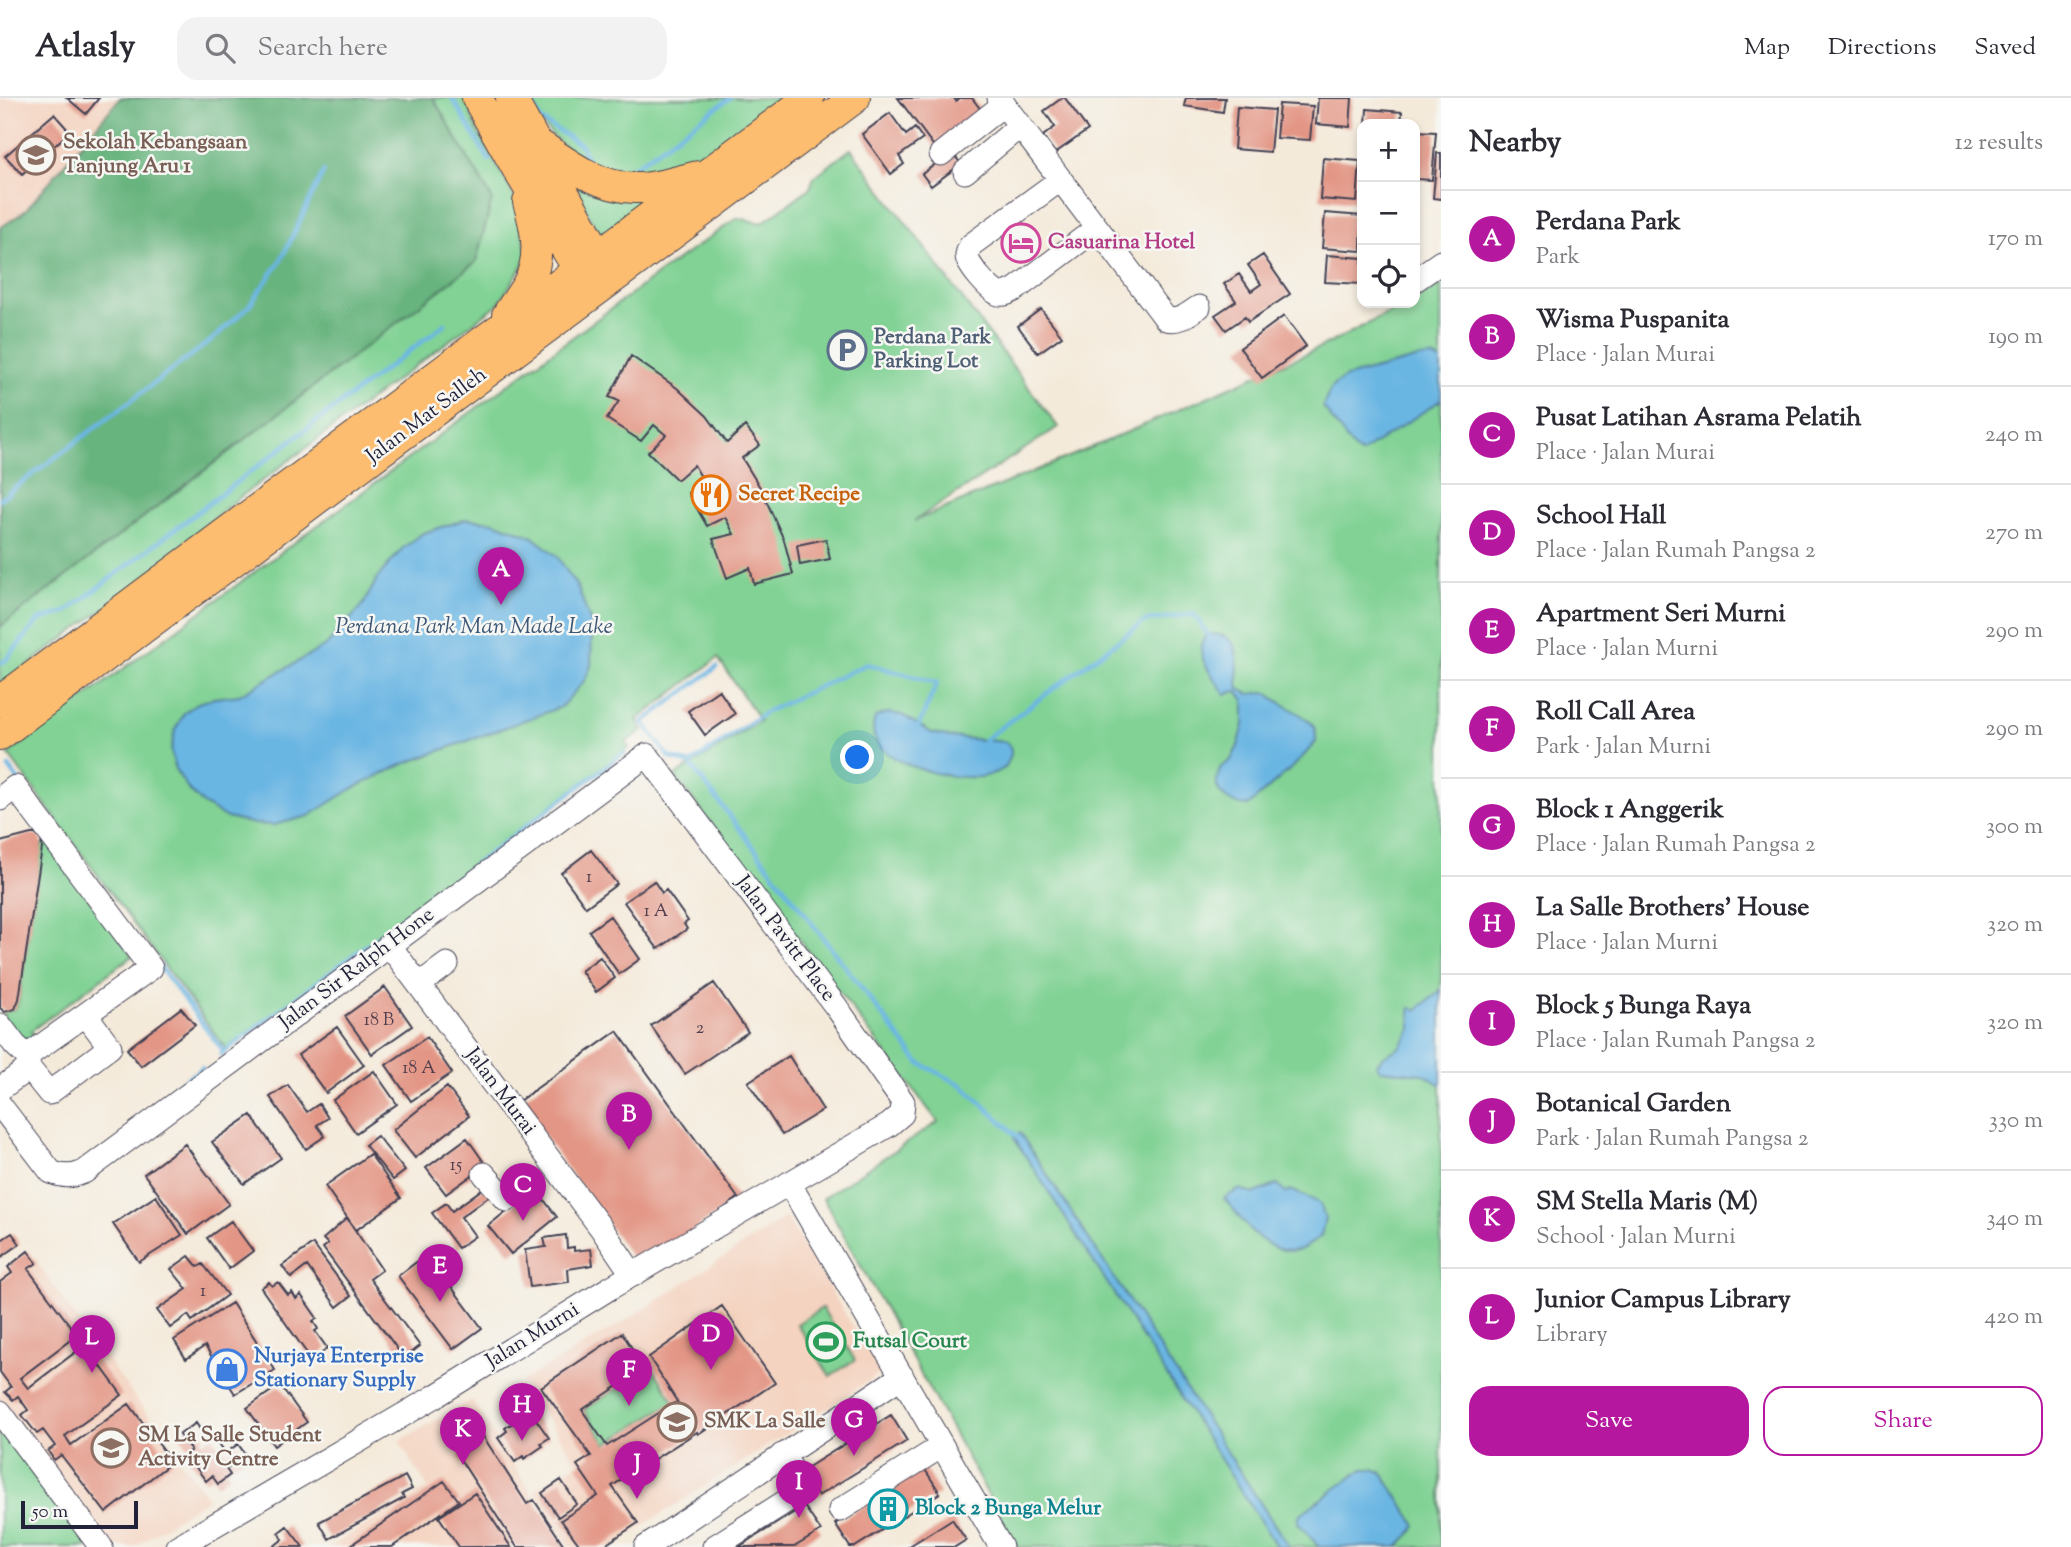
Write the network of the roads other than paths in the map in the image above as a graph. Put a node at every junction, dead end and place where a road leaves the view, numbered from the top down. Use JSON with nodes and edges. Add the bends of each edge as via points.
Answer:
{"nodes":[{"id":1,"x":477,"y":98,"type":"edge"},
{"id":2,"x":511,"y":98,"type":"edge"},
{"id":3,"x":809,"y":98,"type":"edge"},
{"id":4,"x":855,"y":98,"type":"edge"},
{"id":5,"x":1001,"y":101,"type":"edge"},
{"id":6,"x":1020,"y":126,"type":"junction"},
{"id":7,"x":537,"y":143,"type":"junction"},
{"id":8,"x":941,"y":154,"type":"dead end"},
{"id":9,"x":519,"y":172,"type":"junction"},
{"id":10,"x":965,"y":172,"type":"dead end"},
{"id":11,"x":706,"y":174,"type":"junction"},
{"id":12,"x":1060,"y":180,"type":"junction"},
{"id":13,"x":1097,"y":228,"type":"junction"},
{"id":14,"x":1441,"y":262,"type":"edge"},
{"id":15,"x":596,"y":274,"type":"junction"},
{"id":16,"x":1420,"y":277,"type":"edge"},
{"id":17,"x":1199,"y":307,"type":"dead end"},
{"id":18,"x":499,"y":329,"type":"junction"},
{"id":19,"x":0,"y":701,"type":"edge"},
{"id":20,"x":0,"y":735,"type":"edge"},
{"id":21,"x":648,"y":755,"type":"joint"},
{"id":22,"x":0,"y":799,"type":"edge"},
{"id":23,"x":389,"y":945,"type":"junction"},
{"id":24,"x":447,"y":964,"type":"dead end"},
{"id":25,"x":420,"y":984,"type":"junction"},
{"id":26,"x":86,"y":1015,"type":"junction"},
{"id":27,"x":0,"y":1025,"type":"edge"},
{"id":28,"x":18,"y":1056,"type":"edge"},
{"id":29,"x":0,"y":1089,"type":"edge"},
{"id":30,"x":0,"y":1105,"type":"edge"},
{"id":31,"x":889,"y":1125,"type":"joint"},
{"id":32,"x":484,"y":1174,"type":"dead end"},
{"id":33,"x":789,"y":1183,"type":"junction"},
{"id":34,"x":507,"y":1200,"type":"dead end"},
{"id":35,"x":633,"y":1275,"type":"junction"},
{"id":36,"x":902,"y":1376,"type":"junction"},
{"id":37,"x":0,"y":1412,"type":"edge"},
{"id":38,"x":942,"y":1446,"type":"junction"},
{"id":39,"x":782,"y":1455,"type":"junction"},
{"id":40,"x":839,"y":1510,"type":"dead end"},
{"id":41,"x":101,"y":1547,"type":"edge"},
{"id":42,"x":177,"y":1547,"type":"edge"},
{"id":43,"x":646,"y":1547,"type":"edge"},
{"id":44,"x":714,"y":1547,"type":"edge"},
{"id":45,"x":1001,"y":1547,"type":"edge"}],
"edges":[{"from":1,"to":9,"type":"main road"},
{"from":2,"to":7,"type":"main road"},
{"from":3,"to":11,"type":"main road","name":"Jalan Mat Salleh"},
{"from":4,"to":15,"type":"main road","name":"Jalan Mat Salleh"},
{"from":5,"to":6,"type":"street"},
{"from":5,"to":8,"type":"street"},
{"from":6,"to":10,"type":"street"},
{"from":6,"to":12,"type":"street","via":[[1041,146]]},
{"from":7,"to":11,"type":"main road","via":[[585,175],[610,184],[635,188]]},
{"from":7,"to":15,"type":"main road"},
{"from":9,"to":15,"type":"main road"},
{"from":9,"to":18,"type":"main road","via":[[535,225],[536,264]]},
{"from":11,"to":15,"type":"main road","name":"Jalan Mat Salleh"},
{"from":12,"to":13,"type":"street"},
{"from":12,"to":13,"type":"street","via":[[971,245],[968,260],[990,289],[997,294],[1016,289]]},
{"from":13,"to":17,"type":"street","via":[[1166,319],[1174,321]]},
{"from":14,"to":16,"type":"street"},
{"from":15,"to":18,"type":"main road","name":"Jalan Mat Salleh"},
{"from":15,"to":20,"type":"main road","name":"Jalan Mat Salleh"},
{"from":18,"to":19,"type":"main road","name":"Jalan Mat Salleh"},
{"from":21,"to":23,"type":"street","name":"Jalan Sir Ralph Hone"},
{"from":21,"to":31,"type":"street","name":"Jalan Pavitt Place","via":[[897,1091],[903,1102],[902,1114]]},
{"from":22,"to":26,"type":"street","via":[[15,787],[151,968]]},
{"from":23,"to":25,"type":"street","name":"Jalan Murai"},
{"from":23,"to":30,"type":"street","name":"Jalan Sir Ralph Hone","via":[[75,1176],[46,1168]]},
{"from":24,"to":25,"type":"street"},
{"from":25,"to":35,"type":"street","name":"Jalan Murai"},
{"from":26,"to":28,"type":"street"},
{"from":26,"to":28,"type":"street","via":[[110,1047],[49,1093]]},
{"from":27,"to":28,"type":"street"},
{"from":28,"to":29,"type":"street"},
{"from":31,"to":33,"type":"street","name":"Jalan Murni"},
{"from":32,"to":34,"type":"street"},
{"from":33,"to":35,"type":"street","name":"Jalan Murni"},
{"from":33,"to":36,"type":"street"},
{"from":35,"to":42,"type":"street","name":"Jalan Murni"},
{"from":36,"to":38,"type":"street"},
{"from":36,"to":39,"type":"street"},
{"from":37,"to":41,"type":"street"},
{"from":38,"to":40,"type":"street"},
{"from":38,"to":45,"type":"street"},
{"from":39,"to":43,"type":"street"},
{"from":39,"to":44,"type":"street","via":[[800,1482],[799,1493]]}]}
